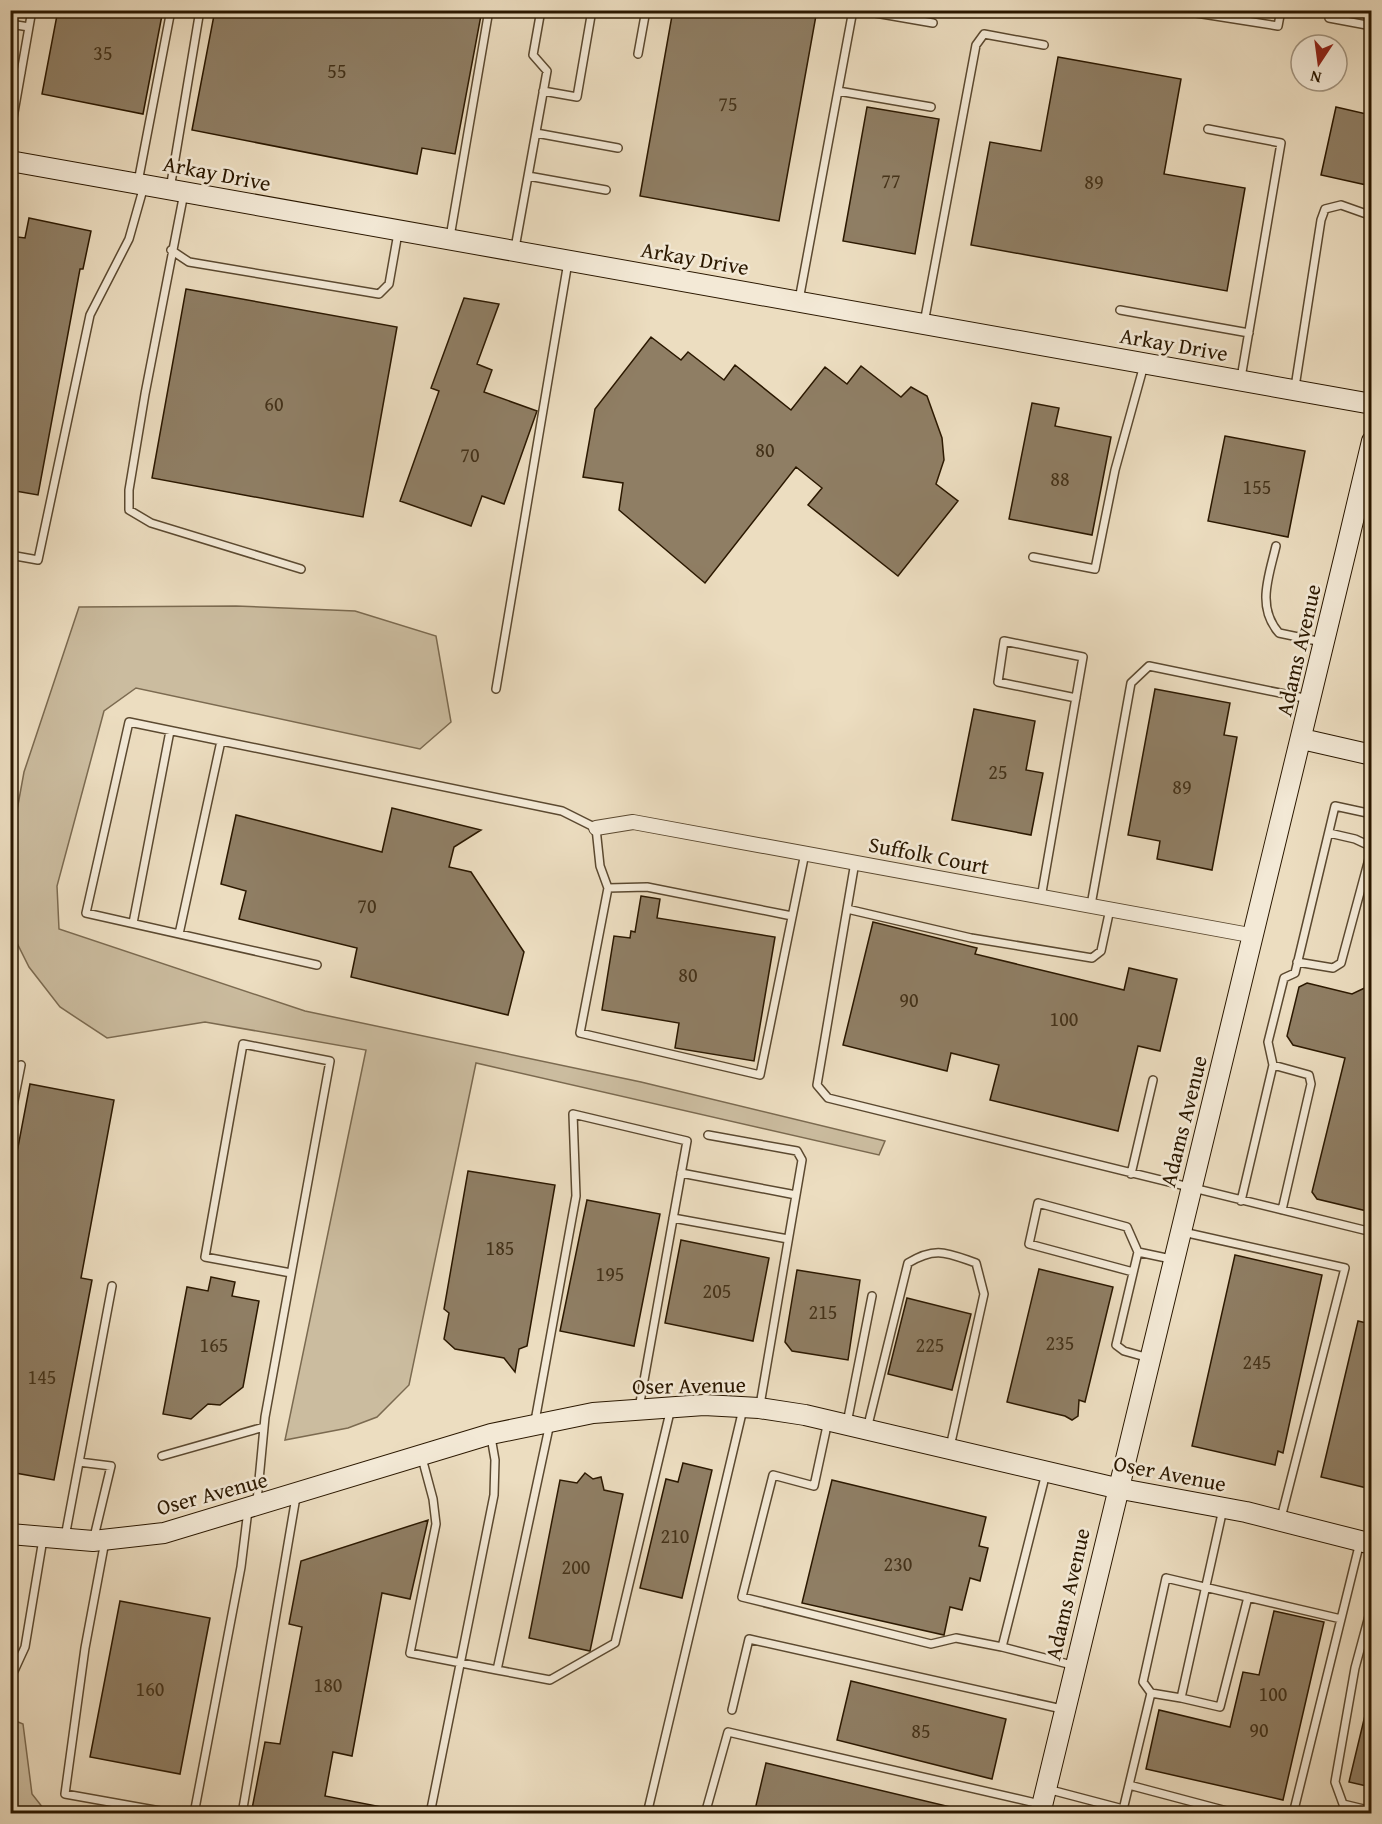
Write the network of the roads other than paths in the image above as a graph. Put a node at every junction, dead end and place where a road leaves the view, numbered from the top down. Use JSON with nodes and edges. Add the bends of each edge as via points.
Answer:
{"nodes":[{"id":1,"x":32,"y":10,"type":"edge"},
{"id":2,"x":171,"y":10,"type":"edge"},
{"id":3,"x":200,"y":10,"type":"edge"},
{"id":4,"x":489,"y":10,"type":"edge"},
{"id":5,"x":541,"y":10,"type":"edge"},
{"id":6,"x":592,"y":10,"type":"edge"},
{"id":7,"x":646,"y":10,"type":"edge"},
{"id":8,"x":853,"y":10,"type":"edge"},
{"id":9,"x":858,"y":10,"type":"edge"},
{"id":10,"x":1177,"y":10,"type":"edge"},
{"id":11,"x":1281,"y":10,"type":"edge"},
{"id":12,"x":1330,"y":10,"type":"edge"},
{"id":13,"x":933,"y":23,"type":"dead end"},
{"id":14,"x":10,"y":24,"type":"edge"},
{"id":15,"x":1371,"y":26,"type":"edge"},
{"id":16,"x":29,"y":27,"type":"junction"},
{"id":17,"x":1044,"y":45,"type":"dead end"},
{"id":18,"x":638,"y":54,"type":"dead end"},
{"id":19,"x":10,"y":71,"type":"edge"},
{"id":20,"x":21,"y":73,"type":"junction"},
{"id":21,"x":543,"y":91,"type":"junction"},
{"id":22,"x":838,"y":91,"type":"junction"},
{"id":23,"x":931,"y":107,"type":"dead end"},
{"id":24,"x":1209,"y":129,"type":"dead end"},
{"id":25,"x":536,"y":133,"type":"junction"},
{"id":26,"x":10,"y":135,"type":"edge"},
{"id":27,"x":618,"y":148,"type":"dead end"},
{"id":28,"x":10,"y":161,"type":"edge"},
{"id":29,"x":528,"y":176,"type":"junction"},
{"id":30,"x":141,"y":183,"type":"junction"},
{"id":31,"x":606,"y":190,"type":"dead end"},
{"id":32,"x":177,"y":192,"type":"junction"},
{"id":33,"x":1371,"y":216,"type":"edge"},
{"id":34,"x":398,"y":231,"type":"junction"},
{"id":35,"x":450,"y":240,"type":"junction"},
{"id":36,"x":171,"y":250,"type":"junction"},
{"id":37,"x":515,"y":251,"type":"junction"},
{"id":38,"x":568,"y":260,"type":"junction"},
{"id":39,"x":799,"y":300,"type":"junction"},
{"id":40,"x":1120,"y":310,"type":"dead end"},
{"id":41,"x":924,"y":323,"type":"junction"},
{"id":42,"x":1249,"y":333,"type":"junction"},
{"id":43,"x":1144,"y":363,"type":"junction"},
{"id":44,"x":1241,"y":380,"type":"junction"},
{"id":45,"x":1294,"y":390,"type":"junction"},
{"id":46,"x":1371,"y":404,"type":"edge"},
{"id":47,"x":1371,"y":441,"type":"edge"},
{"id":48,"x":1276,"y":546,"type":"dead end"},
{"id":49,"x":10,"y":555,"type":"edge"},
{"id":50,"x":1033,"y":557,"type":"dead end"},
{"id":51,"x":301,"y":569,"type":"dead end"},
{"id":52,"x":1324,"y":643,"type":"junction"},
{"id":53,"x":496,"y":689,"type":"dead end"},
{"id":54,"x":1076,"y":698,"type":"junction"},
{"id":55,"x":1311,"y":699,"type":"junction"},
{"id":56,"x":171,"y":731,"type":"junction"},
{"id":57,"x":1302,"y":739,"type":"junction"},
{"id":58,"x":221,"y":741,"type":"junction"},
{"id":59,"x":1371,"y":755,"type":"edge"},
{"id":60,"x":1371,"y":814,"type":"edge"},
{"id":61,"x":596,"y":828,"type":"junction"},
{"id":62,"x":1329,"y":833,"type":"junction"},
{"id":63,"x":805,"y":853,"type":"junction"},
{"id":64,"x":855,"y":862,"type":"junction"},
{"id":65,"x":608,"y":888,"type":"junction"},
{"id":66,"x":1041,"y":898,"type":"junction"},
{"id":67,"x":1091,"y":905,"type":"junction"},
{"id":68,"x":847,"y":909,"type":"junction"},
{"id":69,"x":1110,"y":909,"type":"junction"},
{"id":70,"x":792,"y":916,"type":"junction"},
{"id":71,"x":133,"y":923,"type":"junction"},
{"id":72,"x":179,"y":934,"type":"junction"},
{"id":73,"x":1255,"y":936,"type":"junction"},
{"id":74,"x":1298,"y":962,"type":"junction"},
{"id":75,"x":317,"y":965,"type":"dead end"},
{"id":76,"x":21,"y":1065,"type":"dead end"},
{"id":77,"x":1273,"y":1065,"type":"junction"},
{"id":78,"x":1153,"y":1080,"type":"dead end"},
{"id":79,"x":10,"y":1121,"type":"edge"},
{"id":80,"x":708,"y":1135,"type":"dead end"},
{"id":81,"x":681,"y":1173,"type":"junction"},
{"id":82,"x":1131,"y":1174,"type":"junction"},
{"id":83,"x":1191,"y":1189,"type":"junction"},
{"id":84,"x":796,"y":1195,"type":"junction"},
{"id":85,"x":1241,"y":1201,"type":"junction"},
{"id":86,"x":1282,"y":1210,"type":"junction"},
{"id":87,"x":674,"y":1218,"type":"junction"},
{"id":88,"x":1181,"y":1231,"type":"junction"},
{"id":89,"x":1371,"y":1232,"type":"edge"},
{"id":90,"x":788,"y":1239,"type":"junction"},
{"id":91,"x":1138,"y":1252,"type":"junction"},
{"id":92,"x":1174,"y":1260,"type":"junction"},
{"id":93,"x":1133,"y":1272,"type":"junction"},
{"id":94,"x":291,"y":1273,"type":"junction"},
{"id":95,"x":112,"y":1286,"type":"dead end"},
{"id":96,"x":872,"y":1296,"type":"dead end"},
{"id":97,"x":1149,"y":1358,"type":"junction"},
{"id":98,"x":672,"y":1406,"type":"junction"},
{"id":99,"x":752,"y":1407,"type":"junction"},
{"id":100,"x":639,"y":1408,"type":"junction"},
{"id":101,"x":543,"y":1422,"type":"junction"},
{"id":102,"x":837,"y":1423,"type":"junction"},
{"id":103,"x":264,"y":1427,"type":"junction"},
{"id":104,"x":867,"y":1430,"type":"junction"},
{"id":105,"x":491,"y":1434,"type":"junction"},
{"id":106,"x":949,"y":1449,"type":"junction"},
{"id":107,"x":162,"y":1456,"type":"dead end"},
{"id":108,"x":421,"y":1456,"type":"junction"},
{"id":109,"x":79,"y":1462,"type":"junction"},
{"id":110,"x":1046,"y":1472,"type":"junction"},
{"id":111,"x":1116,"y":1488,"type":"junction"},
{"id":112,"x":297,"y":1494,"type":"junction"},
{"id":113,"x":252,"y":1508,"type":"junction"},
{"id":114,"x":1224,"y":1508,"type":"junction"},
{"id":115,"x":1280,"y":1521,"type":"junction"},
{"id":116,"x":10,"y":1534,"type":"edge"},
{"id":117,"x":44,"y":1537,"type":"junction"},
{"id":118,"x":65,"y":1537,"type":"junction"},
{"id":119,"x":99,"y":1540,"type":"junction"},
{"id":120,"x":1367,"y":1541,"type":"edge"},
{"id":121,"x":1207,"y":1588,"type":"junction"},
{"id":122,"x":1248,"y":1597,"type":"junction"},
{"id":123,"x":1371,"y":1605,"type":"edge"},
{"id":124,"x":1341,"y":1619,"type":"junction"},
{"id":125,"x":1002,"y":1647,"type":"junction"},
{"id":126,"x":460,"y":1662,"type":"junction"},
{"id":127,"x":1075,"y":1666,"type":"junction"},
{"id":128,"x":497,"y":1670,"type":"junction"},
{"id":129,"x":10,"y":1671,"type":"edge"},
{"id":130,"x":1151,"y":1692,"type":"junction"},
{"id":131,"x":1181,"y":1698,"type":"junction"},
{"id":132,"x":1065,"y":1709,"type":"junction"},
{"id":133,"x":732,"y":1710,"type":"dead end"},
{"id":134,"x":1129,"y":1785,"type":"junction"},
{"id":135,"x":1043,"y":1802,"type":"edge"},
{"id":136,"x":1123,"y":1811,"type":"edge"},
{"id":137,"x":1371,"y":1811,"type":"edge"},
{"id":138,"x":1229,"y":1812,"type":"edge"},
{"id":139,"x":177,"y":1814,"type":"edge"},
{"id":140,"x":194,"y":1814,"type":"edge"},
{"id":141,"x":242,"y":1814,"type":"edge"},
{"id":142,"x":430,"y":1814,"type":"edge"},
{"id":143,"x":647,"y":1814,"type":"edge"},
{"id":144,"x":705,"y":1814,"type":"edge"},
{"id":145,"x":1238,"y":1814,"type":"edge"},
{"id":146,"x":1293,"y":1814,"type":"edge"}],
"edges":[{"from":1,"to":16,"type":"lane"},
{"from":2,"to":30,"type":"lane"},
{"from":3,"to":32,"type":"lane"},
{"from":4,"to":35,"type":"lane"},
{"from":5,"to":21,"type":"lane","via":[[533,55],[547,71]]},
{"from":6,"to":21,"type":"lane","via":[[577,97]]},
{"from":7,"to":18,"type":"lane"},
{"from":8,"to":22,"type":"lane"},
{"from":9,"to":13,"type":"lane"},
{"from":10,"to":11,"type":"lane","via":[[1278,26]]},
{"from":12,"to":15,"type":"lane","via":[[1329,18]]},
{"from":14,"to":16,"type":"lane"},
{"from":16,"to":20,"type":"lane"},
{"from":17,"to":41,"type":"lane","via":[[984,34],[976,45]]},
{"from":19,"to":20,"type":"lane"},
{"from":20,"to":26,"type":"lane"},
{"from":21,"to":25,"type":"lane"},
{"from":22,"to":23,"type":"lane"},
{"from":22,"to":39,"type":"lane"},
{"from":24,"to":42,"type":"lane","via":[[1281,143]]},
{"from":25,"to":27,"type":"lane"},
{"from":25,"to":29,"type":"lane"},
{"from":28,"to":30,"type":"street","name":"Arkay Drive"},
{"from":29,"to":31,"type":"lane"},
{"from":29,"to":37,"type":"lane"},
{"from":30,"to":32,"type":"street","name":"Arkay Drive"},
{"from":30,"to":49,"type":"lane","via":[[129,239],[90,315],[38,560]]},
{"from":32,"to":34,"type":"street","name":"Arkay Drive"},
{"from":32,"to":36,"type":"lane"},
{"from":33,"to":45,"type":"lane","via":[[1341,204],[1325,209]]},
{"from":34,"to":35,"type":"street","name":"Arkay Drive"},
{"from":34,"to":36,"type":"lane","via":[[389,284],[379,294],[189,262]]},
{"from":35,"to":37,"type":"street","name":"Arkay Drive"},
{"from":36,"to":51,"type":"lane","via":[[129,490],[129,510],[152,523]]},
{"from":37,"to":38,"type":"street","name":"Arkay Drive"},
{"from":38,"to":39,"type":"street","name":"Arkay Drive"},
{"from":38,"to":53,"type":"lane"},
{"from":39,"to":41,"type":"street","name":"Arkay Drive"},
{"from":40,"to":42,"type":"lane"},
{"from":41,"to":43,"type":"street","name":"Arkay Drive"},
{"from":42,"to":44,"type":"lane"},
{"from":43,"to":44,"type":"street","name":"Arkay Drive"},
{"from":43,"to":50,"type":"lane","via":[[1115,470],[1095,569]]},
{"from":44,"to":45,"type":"street","name":"Arkay Drive"},
{"from":45,"to":46,"type":"street","name":"Arkay Drive"},
{"from":47,"to":52,"type":"street","name":"Adams Avenue"},
{"from":48,"to":52,"type":"lane","via":[[1265,593],[1265,611],[1279,633]]},
{"from":52,"to":55,"type":"street","name":"Adams Avenue"},
{"from":54,"to":54,"type":"lane","via":[[1083,657],[1004,641],[998,682]]},
{"from":54,"to":66,"type":"lane"},
{"from":55,"to":57,"type":"street","name":"Adams Avenue"},
{"from":55,"to":67,"type":"lane","via":[[1149,666],[1131,683]]},
{"from":56,"to":58,"type":"lane"},
{"from":56,"to":71,"type":"lane"},
{"from":56,"to":71,"type":"lane","via":[[129,722],[86,913]]},
{"from":57,"to":59,"type":"street"},
{"from":57,"to":73,"type":"street","name":"Adams Avenue"},
{"from":58,"to":61,"type":"lane","via":[[562,811]]},
{"from":58,"to":72,"type":"lane"},
{"from":60,"to":62,"type":"lane","via":[[1335,806]]},
{"from":61,"to":63,"type":"street","name":"Suffolk Court","via":[[633,822]]},
{"from":61,"to":65,"type":"lane","via":[[600,866]]},
{"from":62,"to":74,"type":"lane"},
{"from":62,"to":74,"type":"lane","via":[[1370,846],[1370,859],[1341,963],[1333,968]]},
{"from":63,"to":64,"type":"street","name":"Suffolk Court"},
{"from":63,"to":70,"type":"lane"},
{"from":64,"to":66,"type":"street","name":"Suffolk Court"},
{"from":64,"to":68,"type":"lane"},
{"from":65,"to":70,"type":"lane","via":[[647,886]]},
{"from":65,"to":70,"type":"lane","via":[[580,1033],[760,1075]]},
{"from":66,"to":67,"type":"street","name":"Suffolk Court"},
{"from":67,"to":69,"type":"street","name":"Suffolk Court"},
{"from":68,"to":69,"type":"lane","via":[[971,938],[1092,958],[1101,951]]},
{"from":68,"to":82,"type":"lane","via":[[817,1085],[828,1098]]},
{"from":69,"to":73,"type":"street","name":"Suffolk Court"},
{"from":71,"to":72,"type":"lane"},
{"from":72,"to":75,"type":"lane"},
{"from":73,"to":83,"type":"street","name":"Adams Avenue"},
{"from":74,"to":77,"type":"lane","via":[[1295,973],[1284,978],[1268,1042]]},
{"from":76,"to":79,"type":"lane"},
{"from":77,"to":85,"type":"lane"},
{"from":77,"to":86,"type":"lane","via":[[1309,1075],[1311,1084]]},
{"from":78,"to":82,"type":"lane"},
{"from":80,"to":84,"type":"lane","via":[[797,1151],[802,1160]]},
{"from":81,"to":84,"type":"lane"},
{"from":81,"to":87,"type":"lane"},
{"from":81,"to":101,"type":"lane","via":[[687,1140],[573,1114],[576,1196]]},
{"from":82,"to":83,"type":"lane"},
{"from":83,"to":85,"type":"lane"},
{"from":83,"to":88,"type":"street","name":"Adams Avenue"},
{"from":84,"to":90,"type":"lane"},
{"from":85,"to":86,"type":"lane"},
{"from":86,"to":89,"type":"lane"},
{"from":87,"to":90,"type":"lane"},
{"from":87,"to":100,"type":"lane"},
{"from":88,"to":92,"type":"street","name":"Adams Avenue"},
{"from":88,"to":115,"type":"lane","via":[[1345,1268]]},
{"from":90,"to":99,"type":"lane"},
{"from":91,"to":92,"type":"lane"},
{"from":91,"to":93,"type":"lane"},
{"from":91,"to":93,"type":"lane","via":[[1127,1227],[1038,1203],[1029,1244]]},
{"from":92,"to":97,"type":"street","name":"Adams Avenue"},
{"from":93,"to":97,"type":"lane","via":[[1116,1345]]},
{"from":94,"to":94,"type":"lane","via":[[330,1060],[243,1044],[205,1257]]},
{"from":94,"to":103,"type":"lane"},
{"from":95,"to":109,"type":"lane"},
{"from":96,"to":102,"type":"lane"},
{"from":97,"to":111,"type":"street","name":"Adams Avenue"},
{"from":98,"to":99,"type":"street","name":"Oser Avenue"},
{"from":98,"to":100,"type":"street","name":"Oser Avenue"},
{"from":98,"to":128,"type":"lane","via":[[615,1643],[550,1680]]},
{"from":99,"to":102,"type":"street","name":"Oser Avenue"},
{"from":99,"to":143,"type":"lane"},
{"from":100,"to":101,"type":"street","name":"Oser Avenue"},
{"from":101,"to":105,"type":"street","name":"Oser Avenue"},
{"from":101,"to":128,"type":"lane"},
{"from":102,"to":104,"type":"street","name":"Oser Avenue"},
{"from":102,"to":125,"type":"lane","via":[[814,1486],[773,1475],[742,1597],[931,1644],[956,1638]]},
{"from":103,"to":107,"type":"lane"},
{"from":103,"to":113,"type":"lane"},
{"from":104,"to":106,"type":"street","name":"Oser Avenue"},
{"from":104,"to":106,"type":"lane","via":[[908,1263],[924,1253],[942,1251],[976,1263],[984,1294]]},
{"from":105,"to":108,"type":"street","name":"Oser Avenue"},
{"from":105,"to":126,"type":"lane","via":[[494,1495]]},
{"from":106,"to":110,"type":"street","name":"Oser Avenue"},
{"from":108,"to":112,"type":"street","name":"Oser Avenue"},
{"from":108,"to":126,"type":"lane","via":[[436,1524],[410,1653]]},
{"from":109,"to":118,"type":"lane"},
{"from":109,"to":119,"type":"lane","via":[[111,1466]]},
{"from":110,"to":111,"type":"street","name":"Oser Avenue"},
{"from":110,"to":125,"type":"lane"},
{"from":111,"to":114,"type":"street","name":"Oser Avenue"},
{"from":111,"to":127,"type":"street","name":"Adams Avenue"},
{"from":112,"to":113,"type":"street","name":"Oser Avenue"},
{"from":112,"to":141,"type":"lane"},
{"from":113,"to":119,"type":"street","name":"Oser Avenue","via":[[164,1533]]},
{"from":113,"to":140,"type":"lane"},
{"from":114,"to":115,"type":"street","name":"Oser Avenue"},
{"from":114,"to":121,"type":"lane"},
{"from":115,"to":120,"type":"street","name":"Oser Avenue"},
{"from":116,"to":117,"type":"street","name":"Oser Avenue"},
{"from":117,"to":118,"type":"street","name":"Oser Avenue"},
{"from":117,"to":129,"type":"lane","via":[[25,1647],[14,1671]]},
{"from":118,"to":119,"type":"street","name":"Oser Avenue"},
{"from":119,"to":139,"type":"lane","via":[[65,1794]]},
{"from":120,"to":124,"type":"lane"},
{"from":121,"to":122,"type":"lane"},
{"from":121,"to":130,"type":"lane","via":[[1166,1578],[1143,1682]]},
{"from":121,"to":131,"type":"lane"},
{"from":122,"to":124,"type":"lane"},
{"from":122,"to":131,"type":"lane","via":[[1220,1707]]},
{"from":123,"to":137,"type":"lane","via":[[1355,1668],[1335,1782],[1344,1803]]},
{"from":124,"to":146,"type":"lane"},
{"from":125,"to":127,"type":"lane"},
{"from":126,"to":128,"type":"lane"},
{"from":126,"to":142,"type":"lane"},
{"from":127,"to":132,"type":"street","name":"Adams Avenue"},
{"from":130,"to":131,"type":"lane"},
{"from":130,"to":134,"type":"lane"},
{"from":132,"to":133,"type":"lane","via":[[749,1640]]},
{"from":132,"to":135,"type":"street","name":"Adams Avenue"},
{"from":134,"to":136,"type":"lane"},
{"from":134,"to":138,"type":"lane"},
{"from":135,"to":136,"type":"lane"},
{"from":135,"to":144,"type":"lane","via":[[728,1731]]},
{"from":138,"to":145,"type":"lane"}]}
